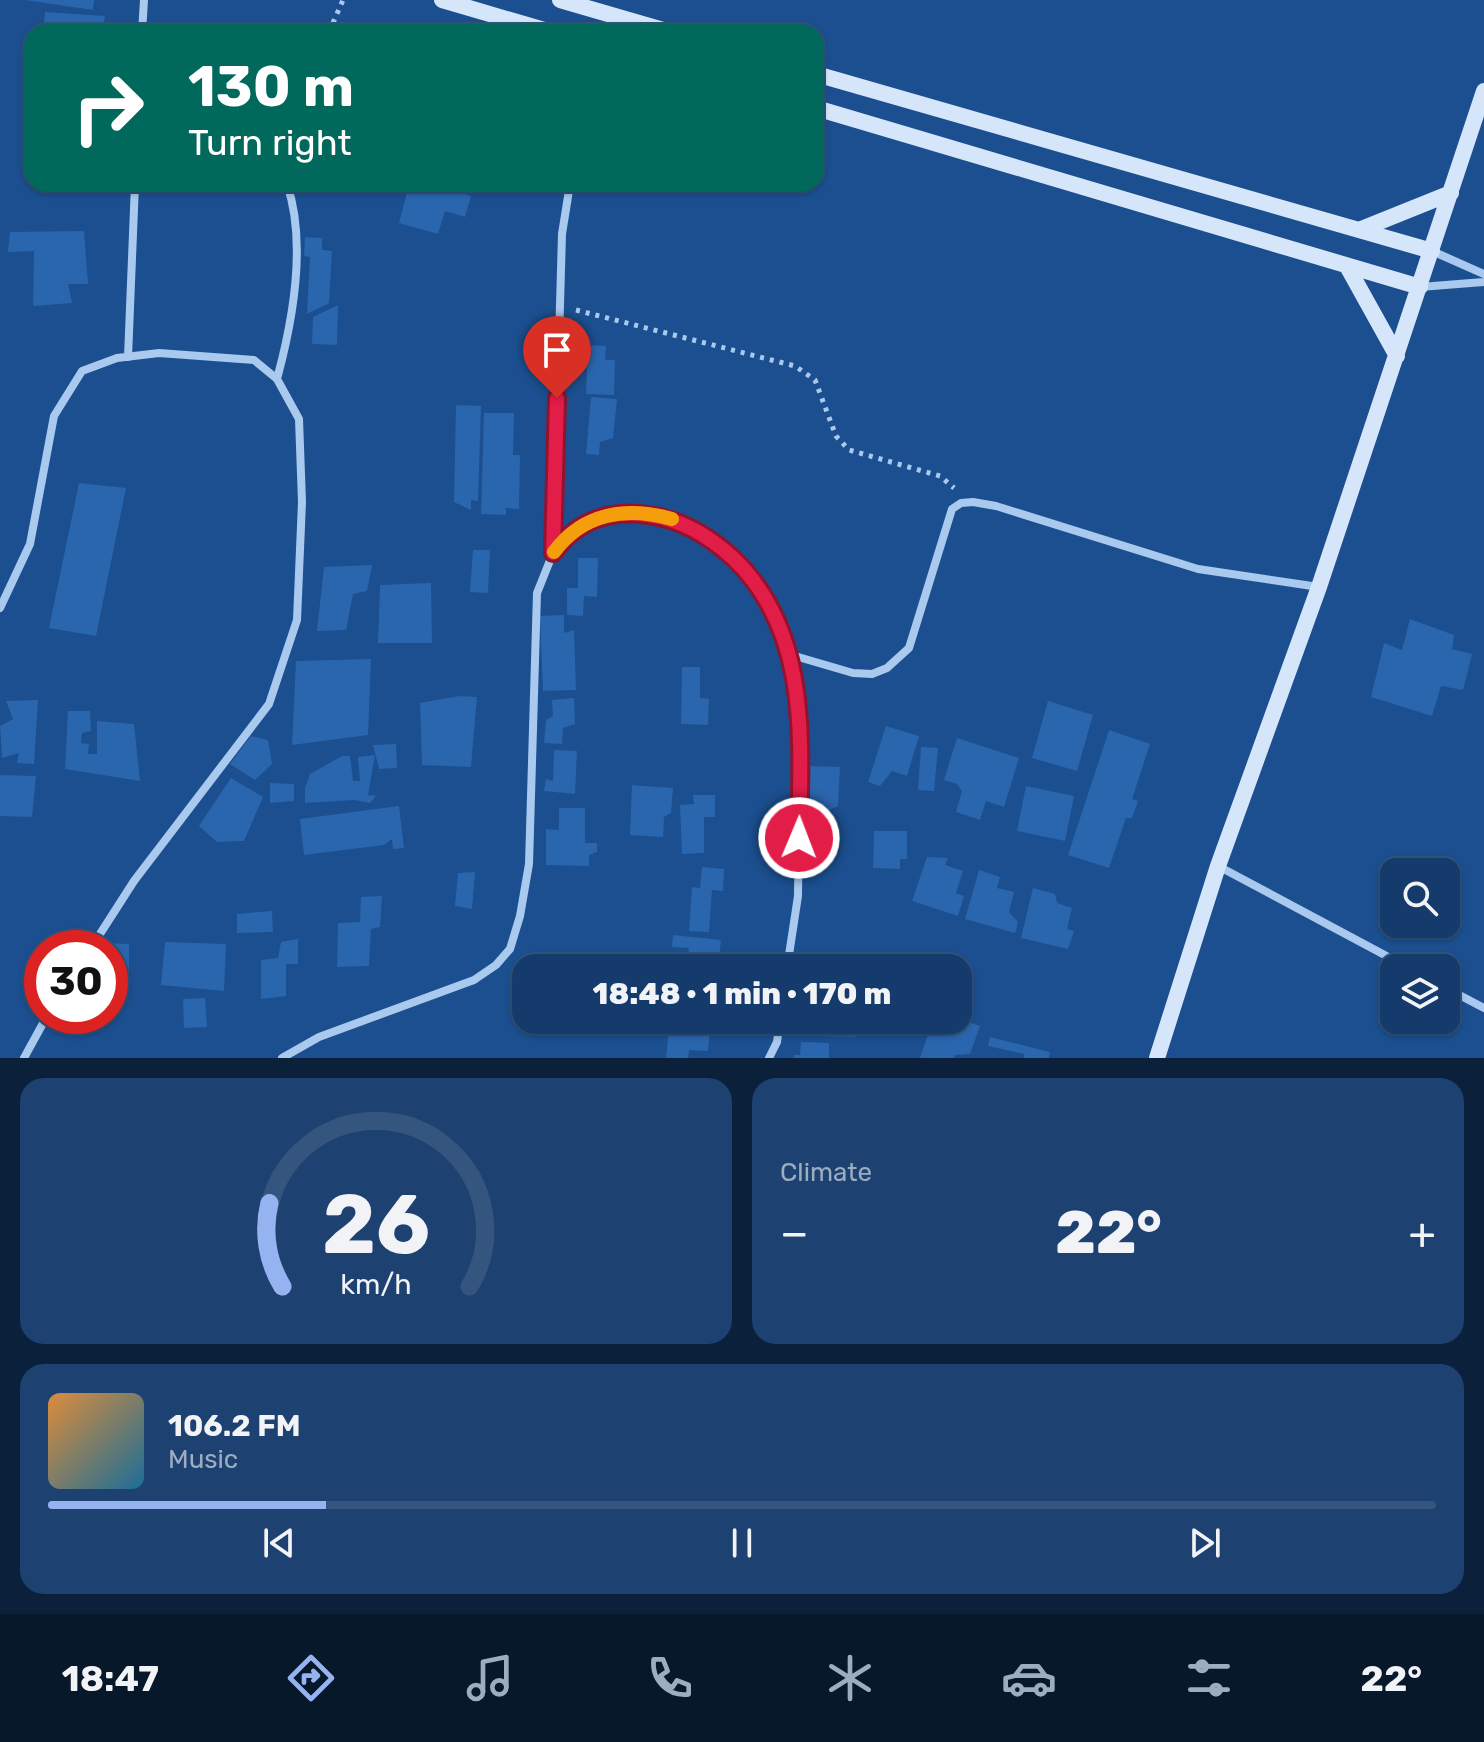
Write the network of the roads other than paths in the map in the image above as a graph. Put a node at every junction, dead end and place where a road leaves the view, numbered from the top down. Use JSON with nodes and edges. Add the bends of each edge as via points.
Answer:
{"nodes":[{"id":1,"x":144,"y":0,"type":"edge"},
{"id":2,"x":442,"y":0,"type":"edge"},
{"id":3,"x":560,"y":0,"type":"edge"},
{"id":4,"x":142,"y":24,"type":"edge"},
{"id":5,"x":524,"y":24,"type":"edge"},
{"id":6,"x":642,"y":24,"type":"edge"},
{"id":7,"x":824,"y":76,"type":"edge"},
{"id":8,"x":1484,"y":91,"type":"edge"},
{"id":9,"x":824,"y":110,"type":"edge"},
{"id":10,"x":135,"y":192,"type":"edge"},
{"id":11,"x":290,"y":192,"type":"edge"},
{"id":12,"x":569,"y":192,"type":"edge"},
{"id":13,"x":1451,"y":193,"type":"junction"},
{"id":14,"x":1359,"y":230,"type":"junction"},
{"id":15,"x":1432,"y":251,"type":"junction"},
{"id":16,"x":1347,"y":266,"type":"junction"},
{"id":17,"x":1484,"y":274,"type":"edge"},
{"id":18,"x":1484,"y":282,"type":"edge"},
{"id":19,"x":1420,"y":287,"type":"junction"},
{"id":20,"x":1397,"y":356,"type":"junction"},
{"id":21,"x":128,"y":357,"type":"junction"},
{"id":22,"x":277,"y":379,"type":"junction"},
{"id":23,"x":553,"y":553,"type":"junction"},
{"id":24,"x":1319,"y":587,"type":"junction"},
{"id":25,"x":0,"y":608,"type":"edge"},
{"id":26,"x":788,"y":654,"type":"junction"},
{"id":27,"x":1218,"y":866,"type":"junction"},
{"id":28,"x":103,"y":930,"type":"edge"},
{"id":29,"x":789,"y":954,"type":"edge"},
{"id":30,"x":1383,"y":954,"type":"edge"},
{"id":31,"x":1460,"y":995,"type":"edge"},
{"id":32,"x":1484,"y":1008,"type":"edge"},
{"id":33,"x":37,"y":1034,"type":"edge"},
{"id":34,"x":778,"y":1034,"type":"edge"},
{"id":35,"x":24,"y":1058,"type":"edge"},
{"id":36,"x":282,"y":1058,"type":"edge"},
{"id":37,"x":769,"y":1058,"type":"edge"},
{"id":38,"x":1157,"y":1058,"type":"edge"}],
"edges":[{"from":1,"to":4,"type":"street"},
{"from":2,"to":5,"type":"main road"},
{"from":3,"to":6,"type":"main road"},
{"from":7,"to":14,"type":"main road"},
{"from":8,"to":13,"type":"main road"},
{"from":9,"to":16,"type":"main road"},
{"from":10,"to":21,"type":"street"},
{"from":11,"to":22,"type":"street","via":[[296,285]]},
{"from":12,"to":23,"type":"street","via":[[562,234]]},
{"from":13,"to":14,"type":"main road"},
{"from":13,"to":15,"type":"main road"},
{"from":14,"to":15,"type":"main road"},
{"from":15,"to":17,"type":"street"},
{"from":15,"to":19,"type":"main road"},
{"from":16,"to":19,"type":"main road"},
{"from":16,"to":20,"type":"main road"},
{"from":18,"to":19,"type":"street"},
{"from":19,"to":20,"type":"main road"},
{"from":20,"to":24,"type":"main road"},
{"from":21,"to":22,"type":"street","via":[[159,353],[254,360]]},
{"from":21,"to":25,"type":"street","via":[[82,371],[54,416],[30,544]]},
{"from":22,"to":28,"type":"street","via":[[299,419],[297,620],[269,704]]},
{"from":23,"to":26,"type":"street","via":[[565,536],[594,518],[633,513],[669,518],[714,541],[754,578],[781,627]]},
{"from":23,"to":36,"type":"street","via":[[537,593],[529,864],[510,949],[474,980],[319,1037]]},
{"from":24,"to":26,"type":"street","via":[[1198,569],[996,506],[961,503],[952,509],[909,648],[887,668],[853,673]]},
{"from":24,"to":27,"type":"main road"},
{"from":26,"to":29,"type":"street","via":[[800,750],[798,896]]},
{"from":27,"to":30,"type":"street"},
{"from":27,"to":38,"type":"main road"},
{"from":31,"to":32,"type":"street"},
{"from":33,"to":35,"type":"street"},
{"from":34,"to":37,"type":"street"}]}
